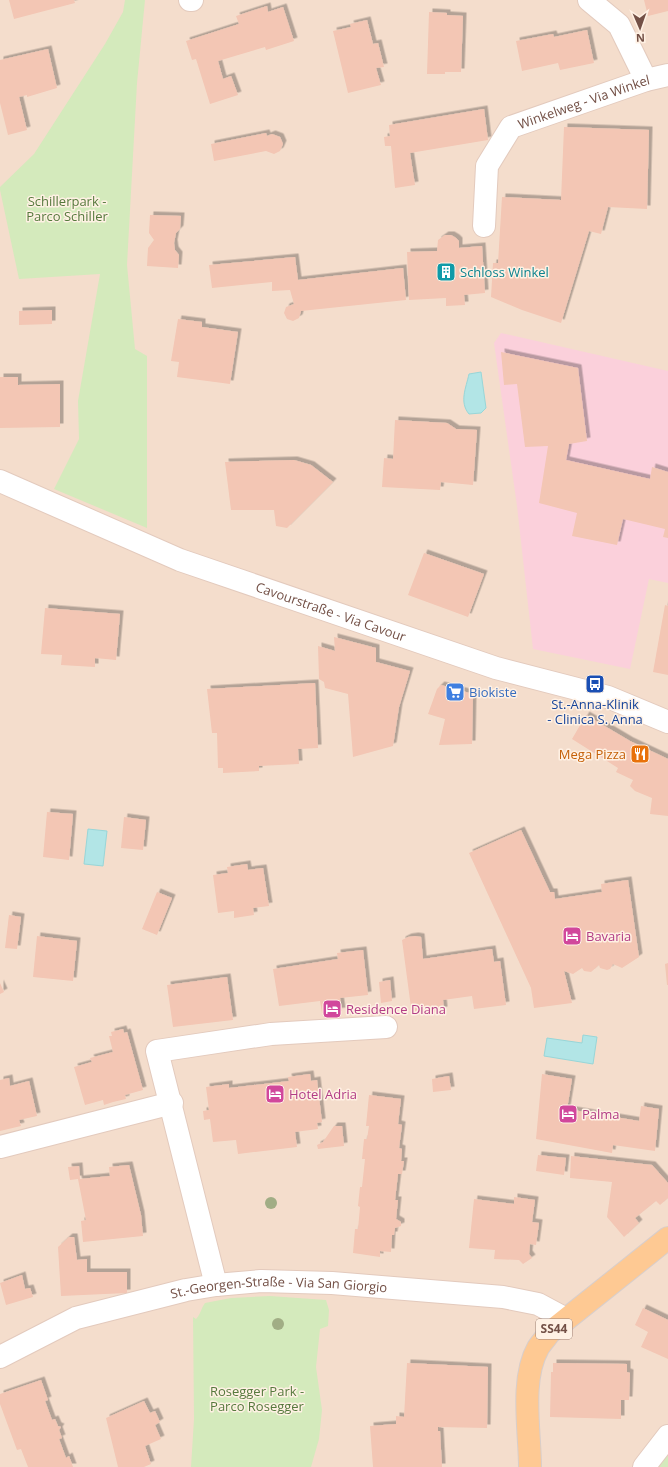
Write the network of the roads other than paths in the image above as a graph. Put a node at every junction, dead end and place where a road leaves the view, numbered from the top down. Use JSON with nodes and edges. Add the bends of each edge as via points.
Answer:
{"nodes":[{"id":1,"x":589,"y":0,"type":"edge"},
{"id":2,"x":668,"y":75,"type":"edge"},
{"id":3,"x":646,"y":80,"type":"junction"},
{"id":4,"x":484,"y":226,"type":"dead end"},
{"id":5,"x":0,"y":481,"type":"edge"},
{"id":6,"x":668,"y":722,"type":"edge"},
{"id":7,"x":386,"y":1027,"type":"dead end"},
{"id":8,"x":172,"y":1103,"type":"junction"},
{"id":9,"x":0,"y":1147,"type":"edge"},
{"id":10,"x":668,"y":1238,"type":"edge"},
{"id":11,"x":216,"y":1285,"type":"junction"},
{"id":12,"x":566,"y":1319,"type":"junction"},
{"id":13,"x":0,"y":1357,"type":"edge"},
{"id":14,"x":668,"y":1436,"type":"edge"},
{"id":15,"x":530,"y":1467,"type":"edge"},
{"id":16,"x":644,"y":1467,"type":"edge"}],
"edges":[{"from":1,"to":3,"type":"street","via":[[619,25]]},
{"from":2,"to":3,"type":"street","name":"Winkelweg - Via Winkel"},
{"from":3,"to":4,"type":"street","name":"Winkelweg - Via Winkel","via":[[511,127],[487,166]]},
{"from":5,"to":6,"type":"street","name":"Cavourstraße - Via Cavour","via":[[180,560],[496,668],[608,697]]},
{"from":7,"to":8,"type":"street","via":[[271,1034],[157,1051]]},
{"from":8,"to":9,"type":"street"},
{"from":8,"to":11,"type":"street"},
{"from":10,"to":12,"type":"main road","number":"SS44"},
{"from":11,"to":12,"type":"street","name":"St.-Georgen-Straße - Via San Giorgio","via":[[261,1281],[332,1283],[503,1297],[538,1304]]},
{"from":11,"to":13,"type":"street","name":"St.-Georgen-Straße - Via San Giorgio","via":[[76,1318]]},
{"from":12,"to":15,"type":"main road","number":"SS44","via":[[549,1333],[538,1348],[531,1369],[528,1388]]},
{"from":14,"to":16,"type":"street"}]}
